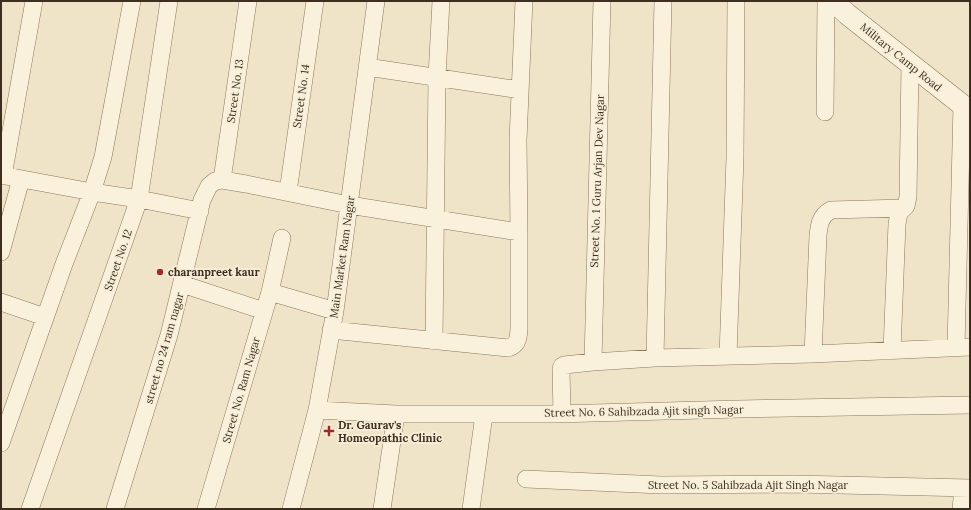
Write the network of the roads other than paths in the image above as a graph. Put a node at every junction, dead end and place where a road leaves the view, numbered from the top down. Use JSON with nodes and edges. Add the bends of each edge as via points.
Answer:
{"nodes":[{"id":1,"x":132,"y":1,"type":"edge"},
{"id":2,"x":169,"y":1,"type":"edge"},
{"id":3,"x":248,"y":1,"type":"edge"},
{"id":4,"x":315,"y":1,"type":"edge"},
{"id":5,"x":376,"y":1,"type":"edge"},
{"id":6,"x":441,"y":1,"type":"edge"},
{"id":7,"x":524,"y":1,"type":"edge"},
{"id":8,"x":602,"y":1,"type":"edge"},
{"id":9,"x":663,"y":1,"type":"edge"},
{"id":10,"x":736,"y":1,"type":"edge"},
{"id":11,"x":826,"y":1,"type":"edge"},
{"id":12,"x":833,"y":1,"type":"edge"},
{"id":13,"x":28,"y":2,"type":"edge"},
{"id":14,"x":910,"y":64,"type":"junction"},
{"id":15,"x":367,"y":66,"type":"junction"},
{"id":16,"x":437,"y":78,"type":"junction"},
{"id":17,"x":520,"y":90,"type":"junction"},
{"id":18,"x":966,"y":108,"type":"edge"},
{"id":19,"x":825,"y":112,"type":"dead end"},
{"id":20,"x":2,"y":175,"type":"edge"},
{"id":21,"x":21,"y":179,"type":"junction"},
{"id":22,"x":222,"y":180,"type":"junction"},
{"id":23,"x":92,"y":192,"type":"junction"},
{"id":24,"x":288,"y":192,"type":"junction"},
{"id":25,"x":139,"y":199,"type":"junction"},
{"id":26,"x":349,"y":205,"type":"junction"},
{"id":27,"x":903,"y":208,"type":"junction"},
{"id":28,"x":200,"y":211,"type":"junction"},
{"id":29,"x":435,"y":218,"type":"junction"},
{"id":30,"x":519,"y":232,"type":"junction"},
{"id":31,"x":282,"y":238,"type":"dead end"},
{"id":32,"x":1,"y":252,"type":"edge"},
{"id":33,"x":182,"y":284,"type":"junction"},
{"id":34,"x":270,"y":292,"type":"junction"},
{"id":35,"x":1,"y":302,"type":"edge"},
{"id":36,"x":264,"y":310,"type":"junction"},
{"id":37,"x":335,"y":311,"type":"junction"},
{"id":38,"x":45,"y":317,"type":"junction"},
{"id":39,"x":332,"y":330,"type":"junction"},
{"id":40,"x":434,"y":341,"type":"junction"},
{"id":41,"x":963,"y":347,"type":"edge"},
{"id":42,"x":892,"y":351,"type":"junction"},
{"id":43,"x":813,"y":354,"type":"junction"},
{"id":44,"x":728,"y":356,"type":"junction"},
{"id":45,"x":655,"y":358,"type":"junction"},
{"id":46,"x":593,"y":362,"type":"junction"},
{"id":47,"x":970,"y":405,"type":"edge"},
{"id":48,"x":317,"y":410,"type":"junction"},
{"id":49,"x":396,"y":414,"type":"junction"},
{"id":50,"x":484,"y":414,"type":"junction"},
{"id":51,"x":562,"y":414,"type":"junction"},
{"id":52,"x":1,"y":443,"type":"edge"},
{"id":53,"x":526,"y":479,"type":"dead end"},
{"id":54,"x":966,"y":488,"type":"edge"},
{"id":55,"x":30,"y":509,"type":"edge"},
{"id":56,"x":115,"y":509,"type":"edge"},
{"id":57,"x":206,"y":509,"type":"edge"},
{"id":58,"x":291,"y":509,"type":"edge"},
{"id":59,"x":382,"y":509,"type":"edge"},
{"id":60,"x":471,"y":509,"type":"edge"},
{"id":61,"x":961,"y":509,"type":"edge"}],
"edges":[{"from":1,"to":23,"type":"street","via":[[103,156]]},
{"from":2,"to":25,"type":"street","name":"Street No. 12"},
{"from":3,"to":22,"type":"street","name":"Street No. 13"},
{"from":4,"to":24,"type":"street","name":"Street No. 14"},
{"from":5,"to":15,"type":"street","name":"Main Market Ram Nagar"},
{"from":6,"to":16,"type":"street"},
{"from":7,"to":17,"type":"street"},
{"from":8,"to":46,"type":"street","name":"Street No. 1 Guru Arjan Dev Nagar"},
{"from":9,"to":45,"type":"street"},
{"from":10,"to":44,"type":"street","via":[[735,158]]},
{"from":11,"to":19,"type":"street"},
{"from":12,"to":14,"type":"street","name":"Military Camp Road"},
{"from":13,"to":20,"type":"street"},
{"from":14,"to":18,"type":"street","name":"Military Camp Road"},
{"from":14,"to":27,"type":"street","via":[[908,197]]},
{"from":15,"to":16,"type":"street"},
{"from":15,"to":26,"type":"street","name":"Main Market Ram Nagar"},
{"from":16,"to":17,"type":"street"},
{"from":16,"to":29,"type":"street"},
{"from":17,"to":30,"type":"street"},
{"from":18,"to":41,"type":"street"},
{"from":20,"to":21,"type":"street"},
{"from":21,"to":23,"type":"street"},
{"from":21,"to":32,"type":"street"},
{"from":22,"to":24,"type":"street"},
{"from":22,"to":28,"type":"street","name":"street no 24 ram nagar","via":[[215,181],[209,186]]},
{"from":23,"to":25,"type":"street"},
{"from":23,"to":38,"type":"street"},
{"from":24,"to":26,"type":"street"},
{"from":25,"to":28,"type":"street"},
{"from":25,"to":55,"type":"street","name":"Street No. 12"},
{"from":26,"to":29,"type":"street"},
{"from":26,"to":37,"type":"street","name":"Main Market Ram Nagar"},
{"from":27,"to":42,"type":"street","via":[[899,213],[896,236]]},
{"from":27,"to":43,"type":"street","via":[[831,210],[822,218],[818,236]]},
{"from":28,"to":33,"type":"street","name":"street no 24 ram nagar"},
{"from":29,"to":30,"type":"street"},
{"from":29,"to":40,"type":"street"},
{"from":30,"to":40,"type":"street","via":[[519,330],[516,343],[508,348]]},
{"from":31,"to":34,"type":"street","name":"Street No. Ram Nagar"},
{"from":33,"to":36,"type":"street"},
{"from":33,"to":56,"type":"street","name":"street no 24 ram nagar","via":[[169,335]]},
{"from":34,"to":36,"type":"street","name":"Street No. Ram Nagar"},
{"from":34,"to":37,"type":"street"},
{"from":35,"to":38,"type":"street"},
{"from":36,"to":57,"type":"street","name":"Street No. Ram Nagar"},
{"from":37,"to":39,"type":"street","name":"Main Market Ram Nagar"},
{"from":38,"to":52,"type":"street"},
{"from":39,"to":40,"type":"street"},
{"from":39,"to":48,"type":"street","name":"Main Market Ram Nagar"},
{"from":41,"to":42,"type":"street"},
{"from":42,"to":43,"type":"street"},
{"from":43,"to":44,"type":"street"},
{"from":44,"to":45,"type":"street"},
{"from":45,"to":46,"type":"street"},
{"from":46,"to":51,"type":"street","via":[[562,366]]},
{"from":47,"to":51,"type":"street","name":"Street No. 6 Sahibzada Ajit singh Nagar"},
{"from":48,"to":49,"type":"street","name":"Street No. 6 Sahibzada Ajit singh Nagar"},
{"from":48,"to":58,"type":"street","name":"Main Market Ram Nagar"},
{"from":49,"to":50,"type":"street","name":"Street No. 6 Sahibzada Ajit singh Nagar"},
{"from":49,"to":59,"type":"street"},
{"from":50,"to":51,"type":"street","name":"Street No. 6 Sahibzada Ajit singh Nagar"},
{"from":50,"to":60,"type":"street"},
{"from":53,"to":54,"type":"street","name":"Street No. 5 Sahibzada Ajit Singh Nagar","via":[[661,485],[795,484]]},
{"from":54,"to":61,"type":"street"}]}
